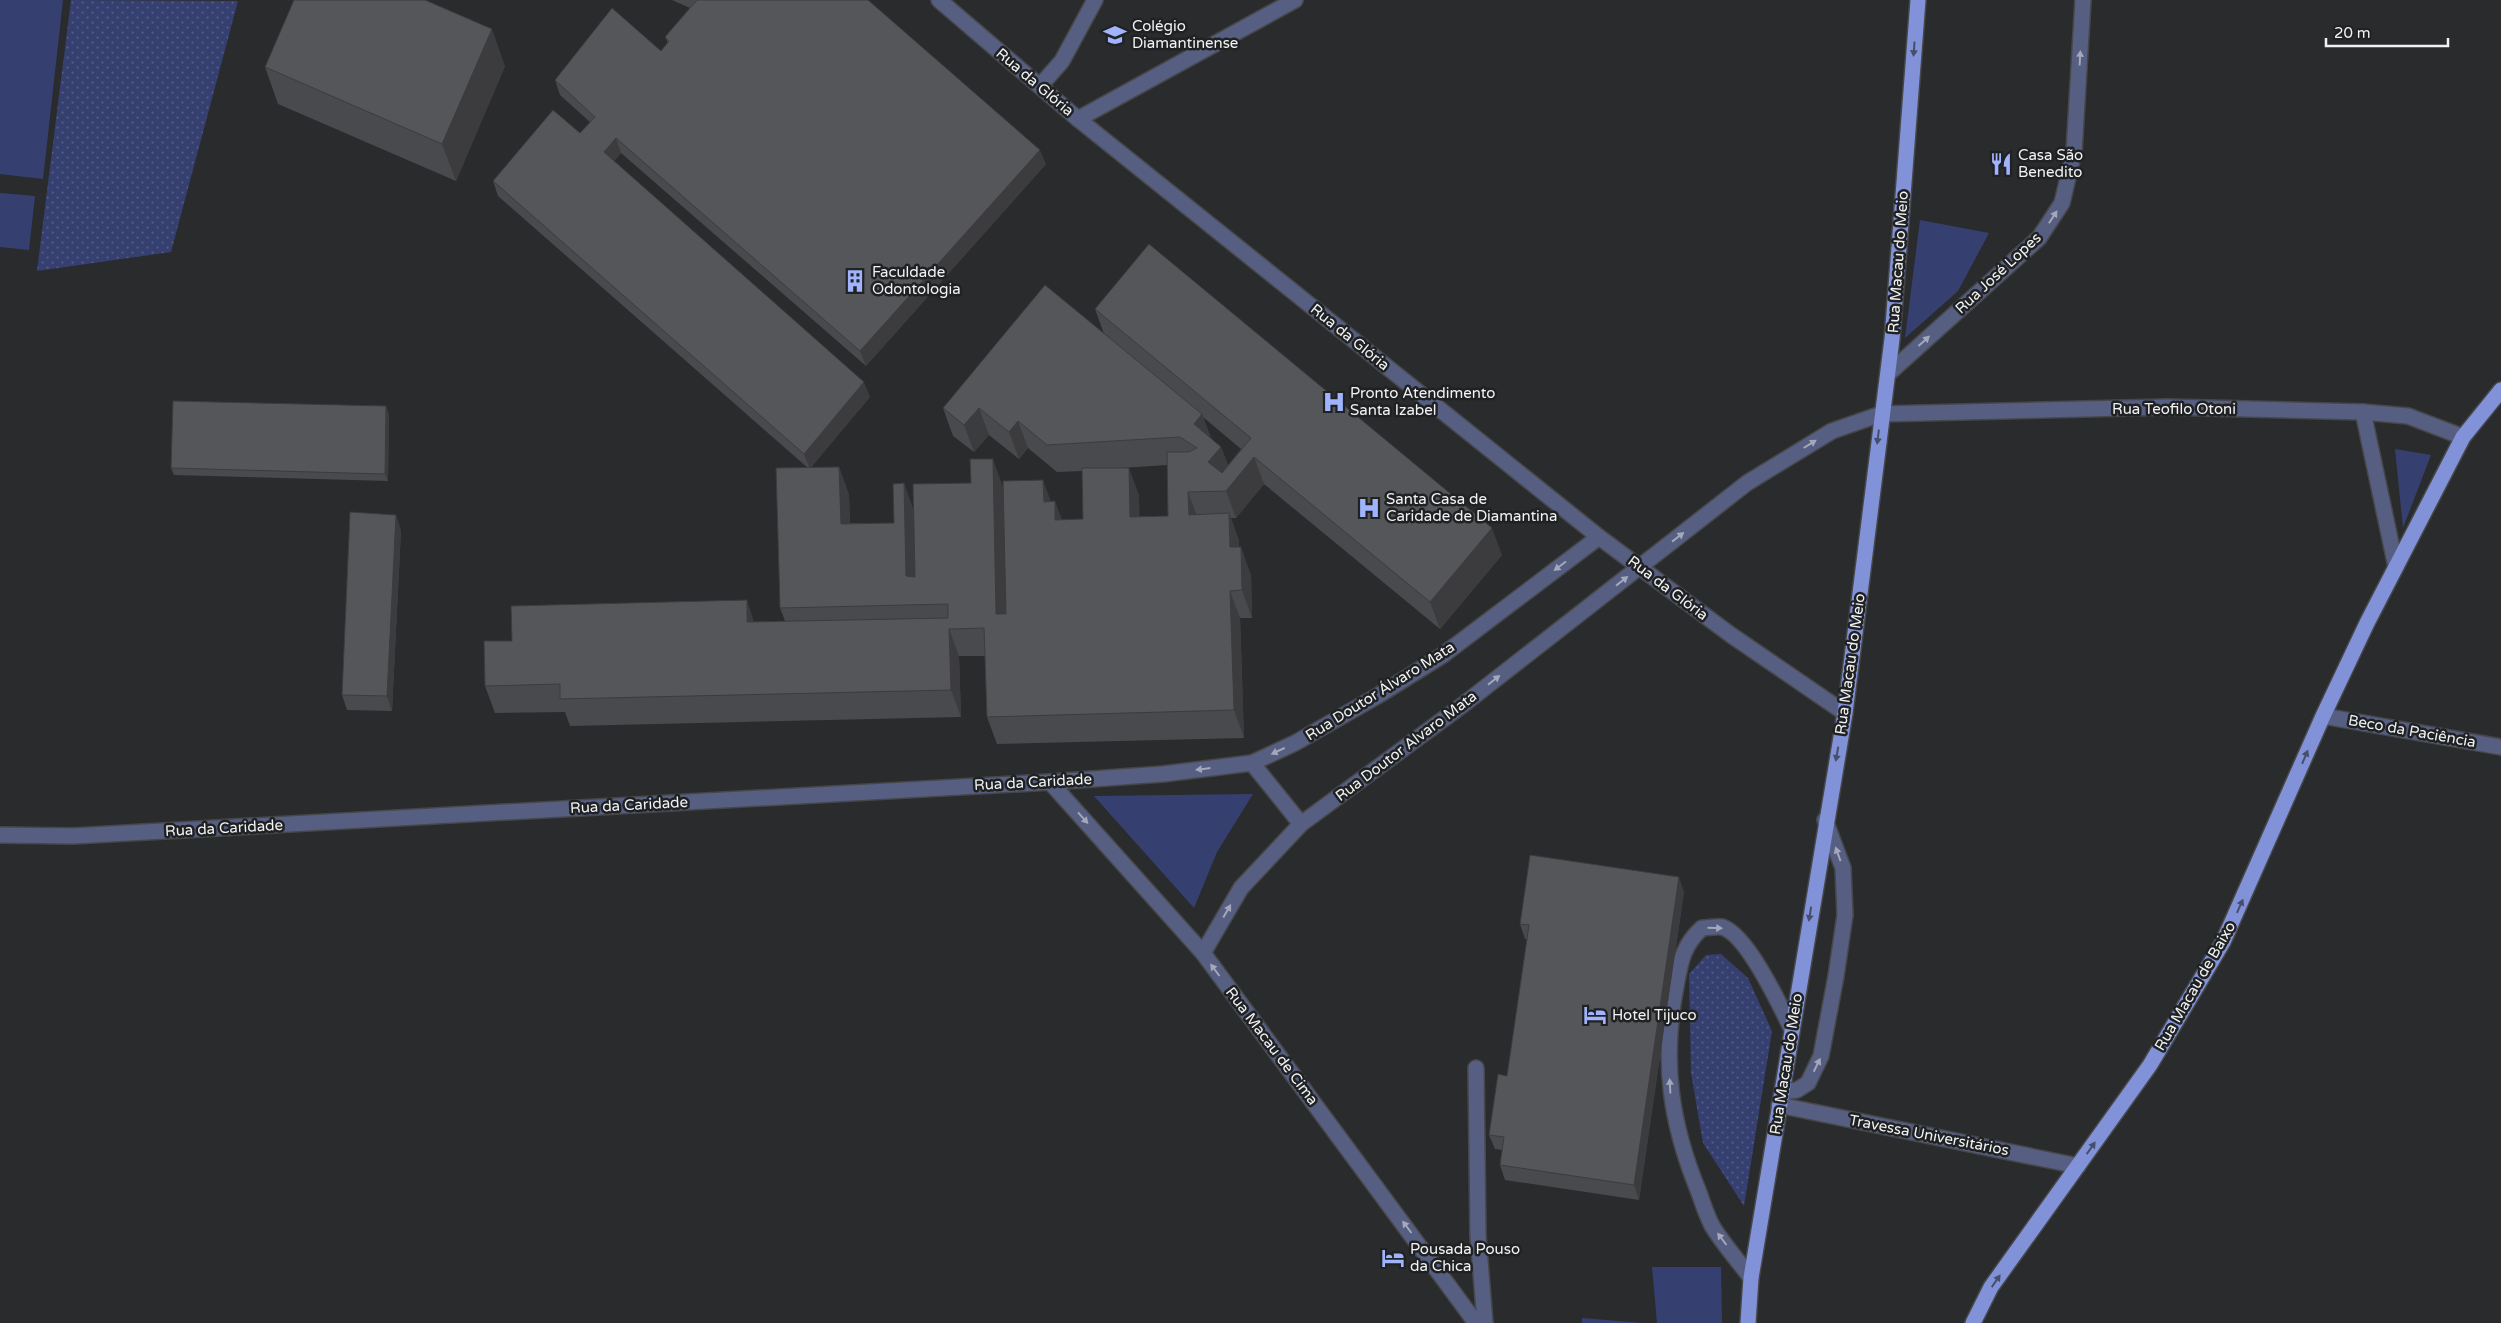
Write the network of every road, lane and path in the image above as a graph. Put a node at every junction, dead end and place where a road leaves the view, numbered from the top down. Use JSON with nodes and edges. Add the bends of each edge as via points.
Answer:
{"nodes":[{"id":1,"x":939,"y":0,"type":"edge"},
{"id":2,"x":1095,"y":0,"type":"edge"},
{"id":3,"x":1295,"y":0,"type":"edge"},
{"id":4,"x":1918,"y":0,"type":"edge"},
{"id":5,"x":2083,"y":0,"type":"edge"},
{"id":6,"x":1040,"y":86,"type":"junction"},
{"id":7,"x":1078,"y":119,"type":"junction"},
{"id":8,"x":1888,"y":374,"type":"junction"},
{"id":9,"x":2501,"y":390,"type":"edge"},
{"id":10,"x":2363,"y":412,"type":"junction"},
{"id":11,"x":1881,"y":414,"type":"junction"},
{"id":12,"x":2463,"y":437,"type":"junction"},
{"id":13,"x":1599,"y":537,"type":"junction"},
{"id":14,"x":1639,"y":567,"type":"junction"},
{"id":15,"x":2396,"y":567,"type":"junction"},
{"id":16,"x":1844,"y":713,"type":"junction"},
{"id":17,"x":2322,"y":716,"type":"junction"},
{"id":18,"x":2501,"y":747,"type":"edge"},
{"id":19,"x":1252,"y":763,"type":"junction"},
{"id":20,"x":1050,"y":782,"type":"junction"},
{"id":21,"x":1825,"y":820,"type":"junction"},
{"id":22,"x":1301,"y":824,"type":"junction"},
{"id":23,"x":2,"y":840,"type":"edge"},
{"id":24,"x":1203,"y":953,"type":"junction"},
{"id":25,"x":1792,"y":1030,"type":"junction"},
{"id":26,"x":1476,"y":1068,"type":"dead end"},
{"id":27,"x":1780,"y":1098,"type":"junction"},
{"id":28,"x":2078,"y":1166,"type":"junction"},
{"id":29,"x":1751,"y":1278,"type":"junction"},
{"id":30,"x":1476,"y":1323,"type":"edge"},
{"id":31,"x":1485,"y":1323,"type":"edge"},
{"id":32,"x":1748,"y":1323,"type":"edge"},
{"id":33,"x":1973,"y":1323,"type":"edge"}],
"edges":[{"from":1,"to":6,"type":"street","name":"Rua da Glória"},
{"from":2,"to":6,"type":"street","via":[[1062,61]]},
{"from":3,"to":7,"type":"street"},
{"from":4,"to":8,"type":"main road","name":"Rua Macau do Meio","one_way":true},
{"from":8,"to":5,"type":"street","name":"Rua José Lopes","one_way":true,"via":[[2039,238],[2062,203],[2074,152]]},
{"from":6,"to":7,"type":"street","name":"Rua da Glória"},
{"from":7,"to":13,"type":"street","name":"Rua da Glória"},
{"from":8,"to":11,"type":"main road","name":"Rua Macau do Meio"},
{"from":9,"to":12,"type":"main road","name":"Rua Macau de Baixo"},
{"from":10,"to":11,"type":"street","name":"Rua Teofilo Otoni","via":[[2167,408]]},
{"from":10,"to":12,"type":"street","name":"Rua Teofilo Otoni","via":[[2408,416]]},
{"from":10,"to":15,"type":"street"},
{"from":14,"to":11,"type":"street","name":"Rua Teofilo Otoni","one_way":true,"via":[[1747,483],[1832,430]]},
{"from":11,"to":16,"type":"main road","name":"Rua Macau do Meio","one_way":true},
{"from":12,"to":15,"type":"main road","name":"Rua Macau de Baixo"},
{"from":13,"to":14,"type":"street","name":"Rua da Glória"},
{"from":13,"to":19,"type":"street","name":"Rua Doutor Álvaro Mata","one_way":true,"via":[[1443,655],[1295,743]]},
{"from":14,"to":16,"type":"street","name":"Rua da Glória"},
{"from":22,"to":14,"type":"street","name":"Rua Doutor Alvaro Mata","one_way":true,"via":[[1464,704]]},
{"from":15,"to":17,"type":"main road","name":"Rua Macau de Baixo"},
{"from":16,"to":21,"type":"main road","name":"Rua Macau do Meio","one_way":true},
{"from":17,"to":18,"type":"street","name":"Beco da Paciência"},
{"from":28,"to":17,"type":"main road","name":"Rua Macau de Baixo","one_way":true,"via":[[2150,1065],[2223,942]]},
{"from":19,"to":20,"type":"street","name":"Rua da Caridade","one_way":true,"via":[[1163,774]]},
{"from":19,"to":22,"type":"street"},
{"from":20,"to":23,"type":"street","name":"Rua da Caridade"},
{"from":20,"to":24,"type":"street","name":"Rua Macau de Cima","one_way":true},
{"from":21,"to":25,"type":"main road","name":"Rua Macau do Meio","one_way":true},
{"from":27,"to":21,"type":"street","one_way":true,"via":[[1808,1083],[1821,1056],[1836,976],[1845,915],[1843,868]]},
{"from":24,"to":22,"type":"street","name":"Rua Doutor Alvaro Mata","one_way":true,"via":[[1241,888]]},
{"from":30,"to":24,"type":"street","name":"Rua Macau de Cima","one_way":true},
{"from":25,"to":27,"type":"main road","name":"Rua Macau do Meio"},
{"from":29,"to":25,"type":"street","one_way":true,"via":[[1714,1228],[1687,1163],[1670,1096],[1668,1053],[1672,1008],[1681,958],[1689,940],[1702,928],[1722,927],[1736,938],[1768,980]]},
{"from":26,"to":31,"type":"street","via":[[1478,1236]]},
{"from":27,"to":28,"type":"street","name":"Travessa Universitários"},
{"from":27,"to":29,"type":"main road","name":"Rua Macau do Meio"},
{"from":33,"to":28,"type":"main road","name":"Rua Macau de Baixo","one_way":true,"via":[[1992,1287]]},
{"from":29,"to":32,"type":"main road","name":"Rua Macau do Meio"}]}
